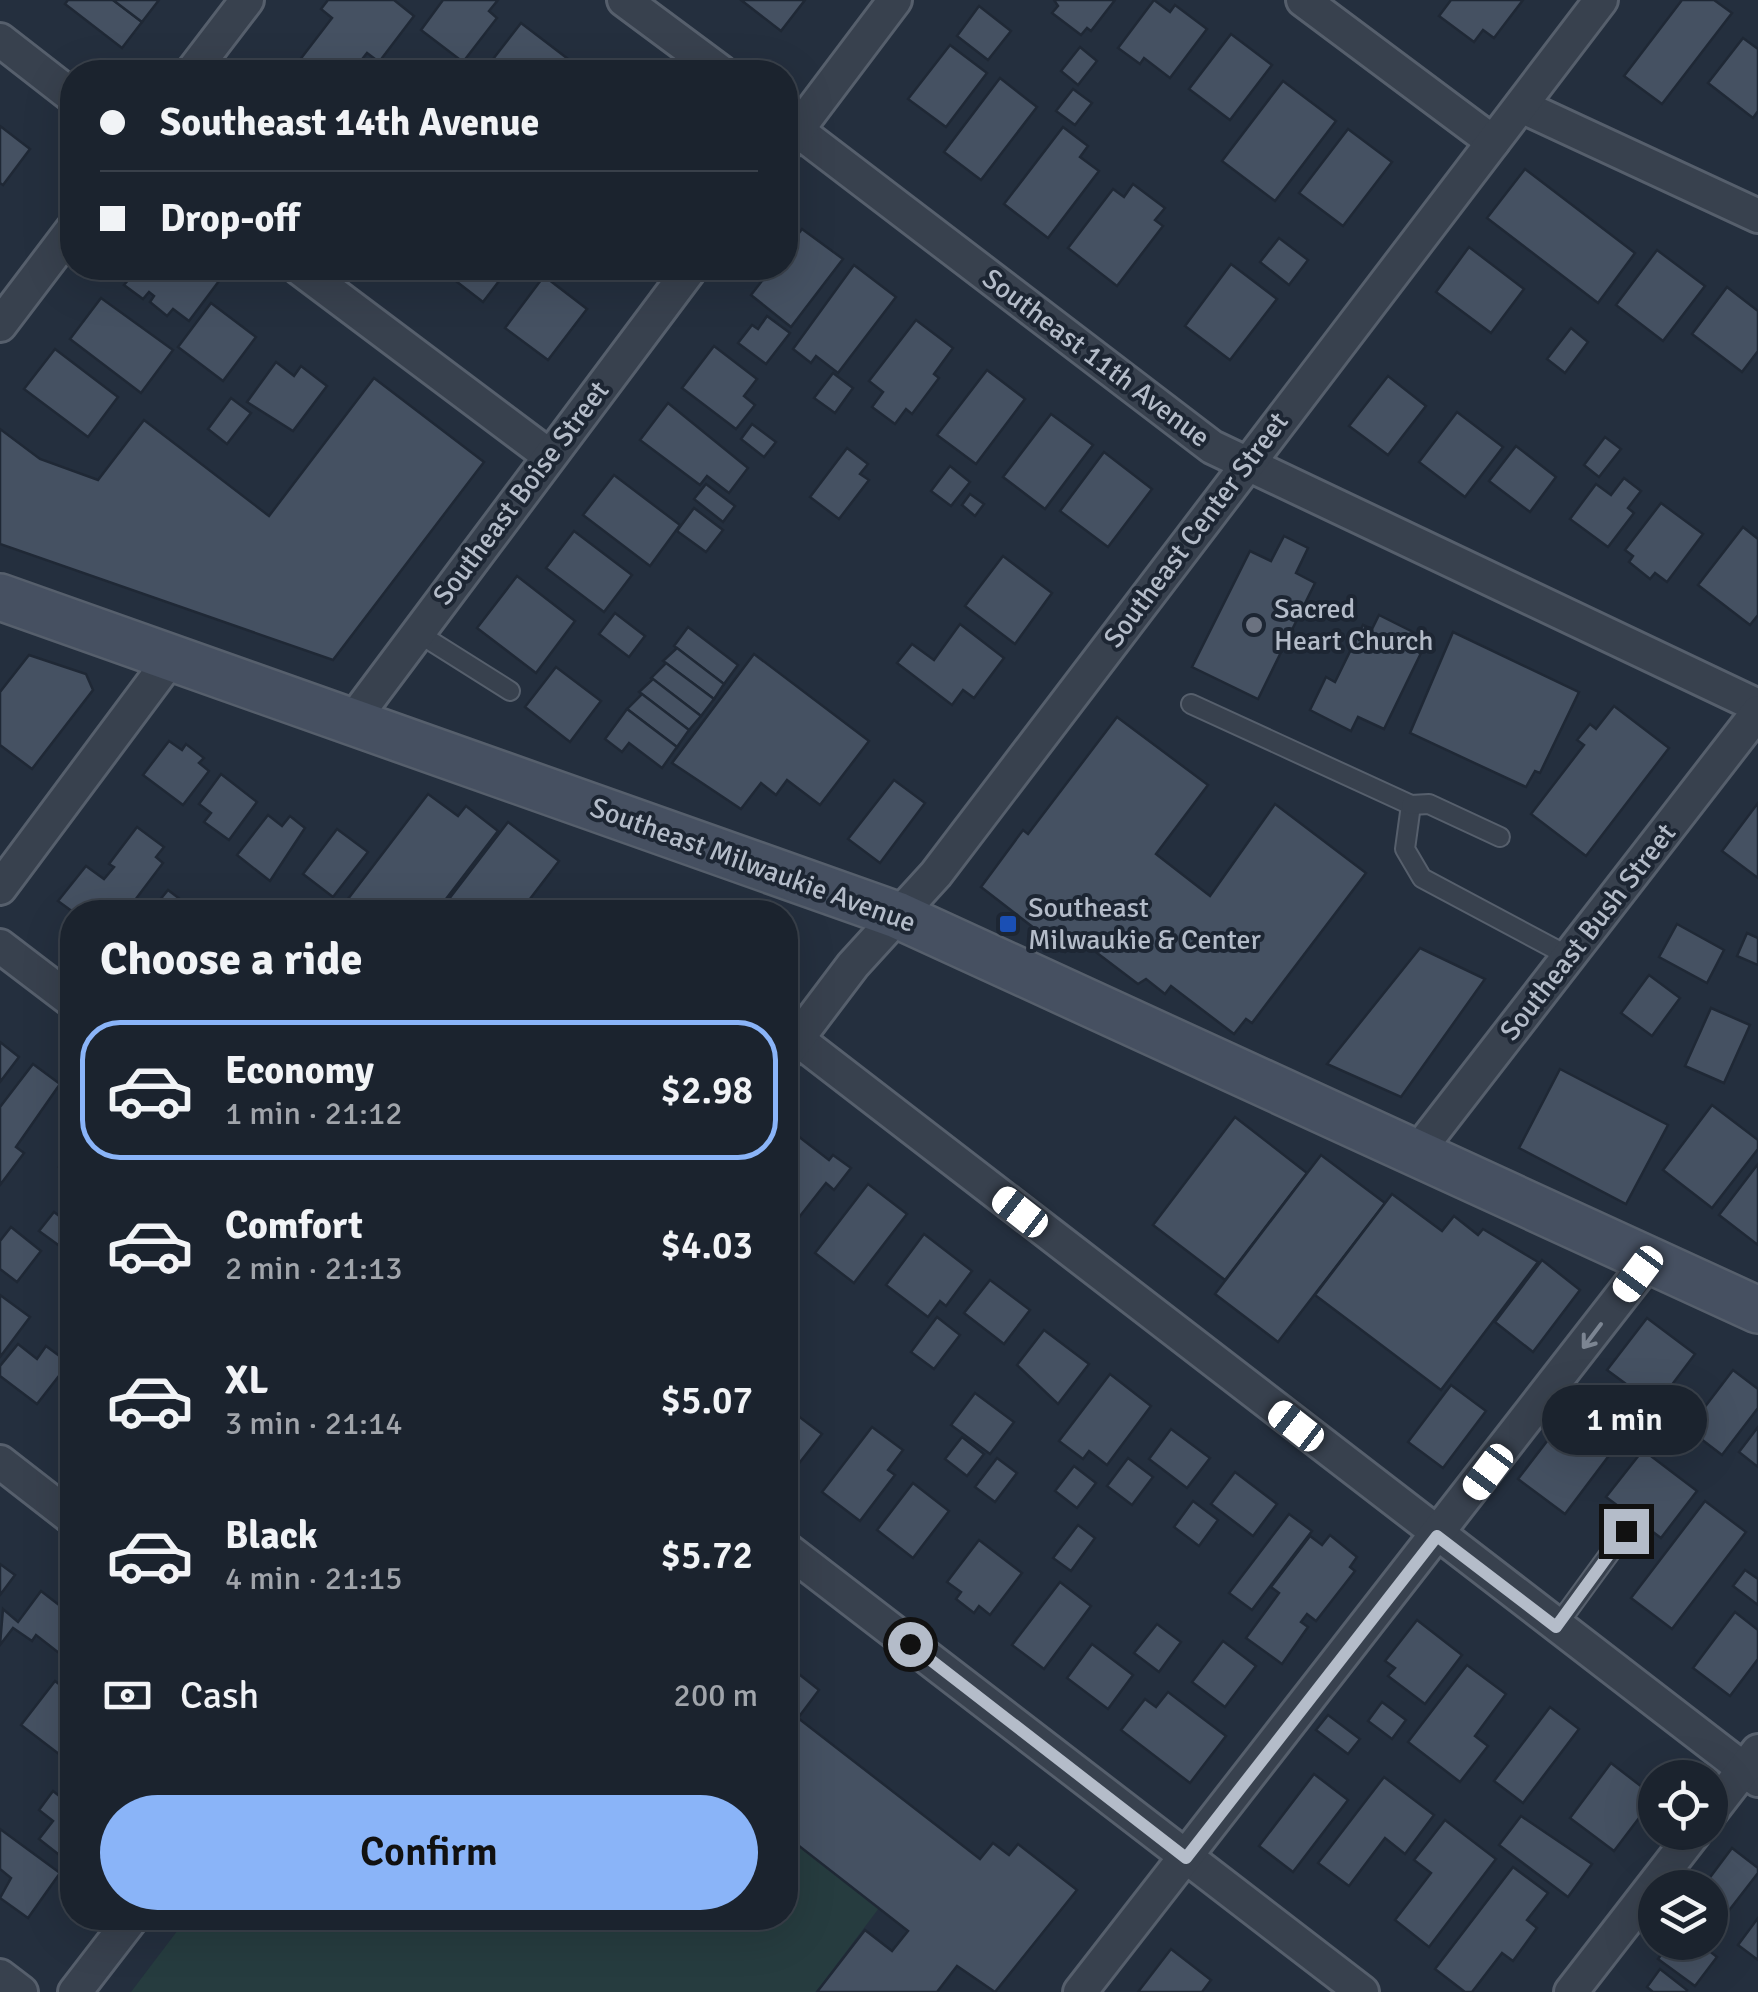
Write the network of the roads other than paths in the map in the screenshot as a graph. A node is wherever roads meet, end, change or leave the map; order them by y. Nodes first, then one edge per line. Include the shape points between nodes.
1 (247, 0) edge
2 (624, 0) edge
3 (895, 0) edge
4 (1303, 0) edge
5 (1601, 0) edge
6 (0, 40) edge
7 (201, 60) edge
8 (705, 60) edge
9 (60, 87) edge
10 (1521, 106) junction
11 (798, 121) edge
12 (798, 139) edge
13 (1493, 142) junction
14 (1758, 216) edge
15 (60, 246) edge
16 (316, 280) edge
17 (683, 280) edge
18 (0, 325) edge
19 (548, 455) junction
20 (1245, 464) junction
21 (0, 597) edge
22 (418, 633) junction
23 (172, 657) junction
24 (510, 691) dead end
25 (1191, 704) dead end
26 (1758, 709) edge
27 (353, 720) junction
28 (1411, 805) junction
29 (1500, 838) dead end
30 (0, 888) edge
31 (897, 915) junction
32 (0, 946) edge
33 (1570, 957) junction
34 (60, 992) edge
35 (798, 1038) edge
36 (798, 1052) edge
37 (1418, 1151) junction
38 (1651, 1258) junction
39 (1758, 1310) edge
40 (0, 1462) edge
41 (60, 1509) edge
42 (1626, 1531) dead end
43 (1437, 1536) junction
44 (798, 1558) edge
45 (1556, 1627) junction
46 (1753, 1767) edge
47 (1728, 1794) edge
48 (1681, 1850) edge
49 (1186, 1858) junction
50 (123, 1930) edge
51 (0, 1976) edge
52 (20, 1992) edge
53 (75, 1992) edge
54 (1080, 1992) edge
55 (1362, 1992) edge
56 (1570, 1992) edge

1 - 7 street
2 - 8 street
3 - 11 street
4 - 13 street
5 - 10 street, Southeast Center Street
6 - 9 street
10 - 13 street, Southeast Center Street
10 - 14 street
12 - 20 street, Southeast 11th Avenue via 1212,447
13 - 20 street, Southeast Center Street
15 - 18 street
16 - 19 street
17 - 19 street, Southeast Boise Street
19 - 22 street, Southeast Boise Street
20 - 26 street, Southeast 11th Avenue
20 - 31 street, Southeast Center Street via 936,874
21 - 23 main road, Southeast Milwaukie Avenue
22 - 24 lane
22 - 27 street, Southeast Boise Street
23 - 27 main road, Southeast Milwaukie Avenue
23 - 30 street
25 - 28 lane
26 - 33 street, Southeast Bush Street
27 - 31 main road, Southeast Milwaukie Avenue
28 - 29 lane via 1430,804
28 - 33 lane via 1405,849 1422,878
31 - 35 street, Southeast Center Street
31 - 37 main road, Southeast Milwaukie Avenue
32 - 34 street
33 - 37 street, Southeast Bush Street
36 - 43 street
37 - 38 main road, Southeast Milwaukie Avenue
38 - 39 main road, Southeast Milwaukie Avenue
38 -> 43 street
40 - 41 street
42 - 45 lane
43 - 45 street
43 - 49 street
44 - 49 street
45 - 46 street
46 - 47 street
48 - 56 street
49 - 54 street
49 - 55 street
50 - 53 street
51 - 52 street

